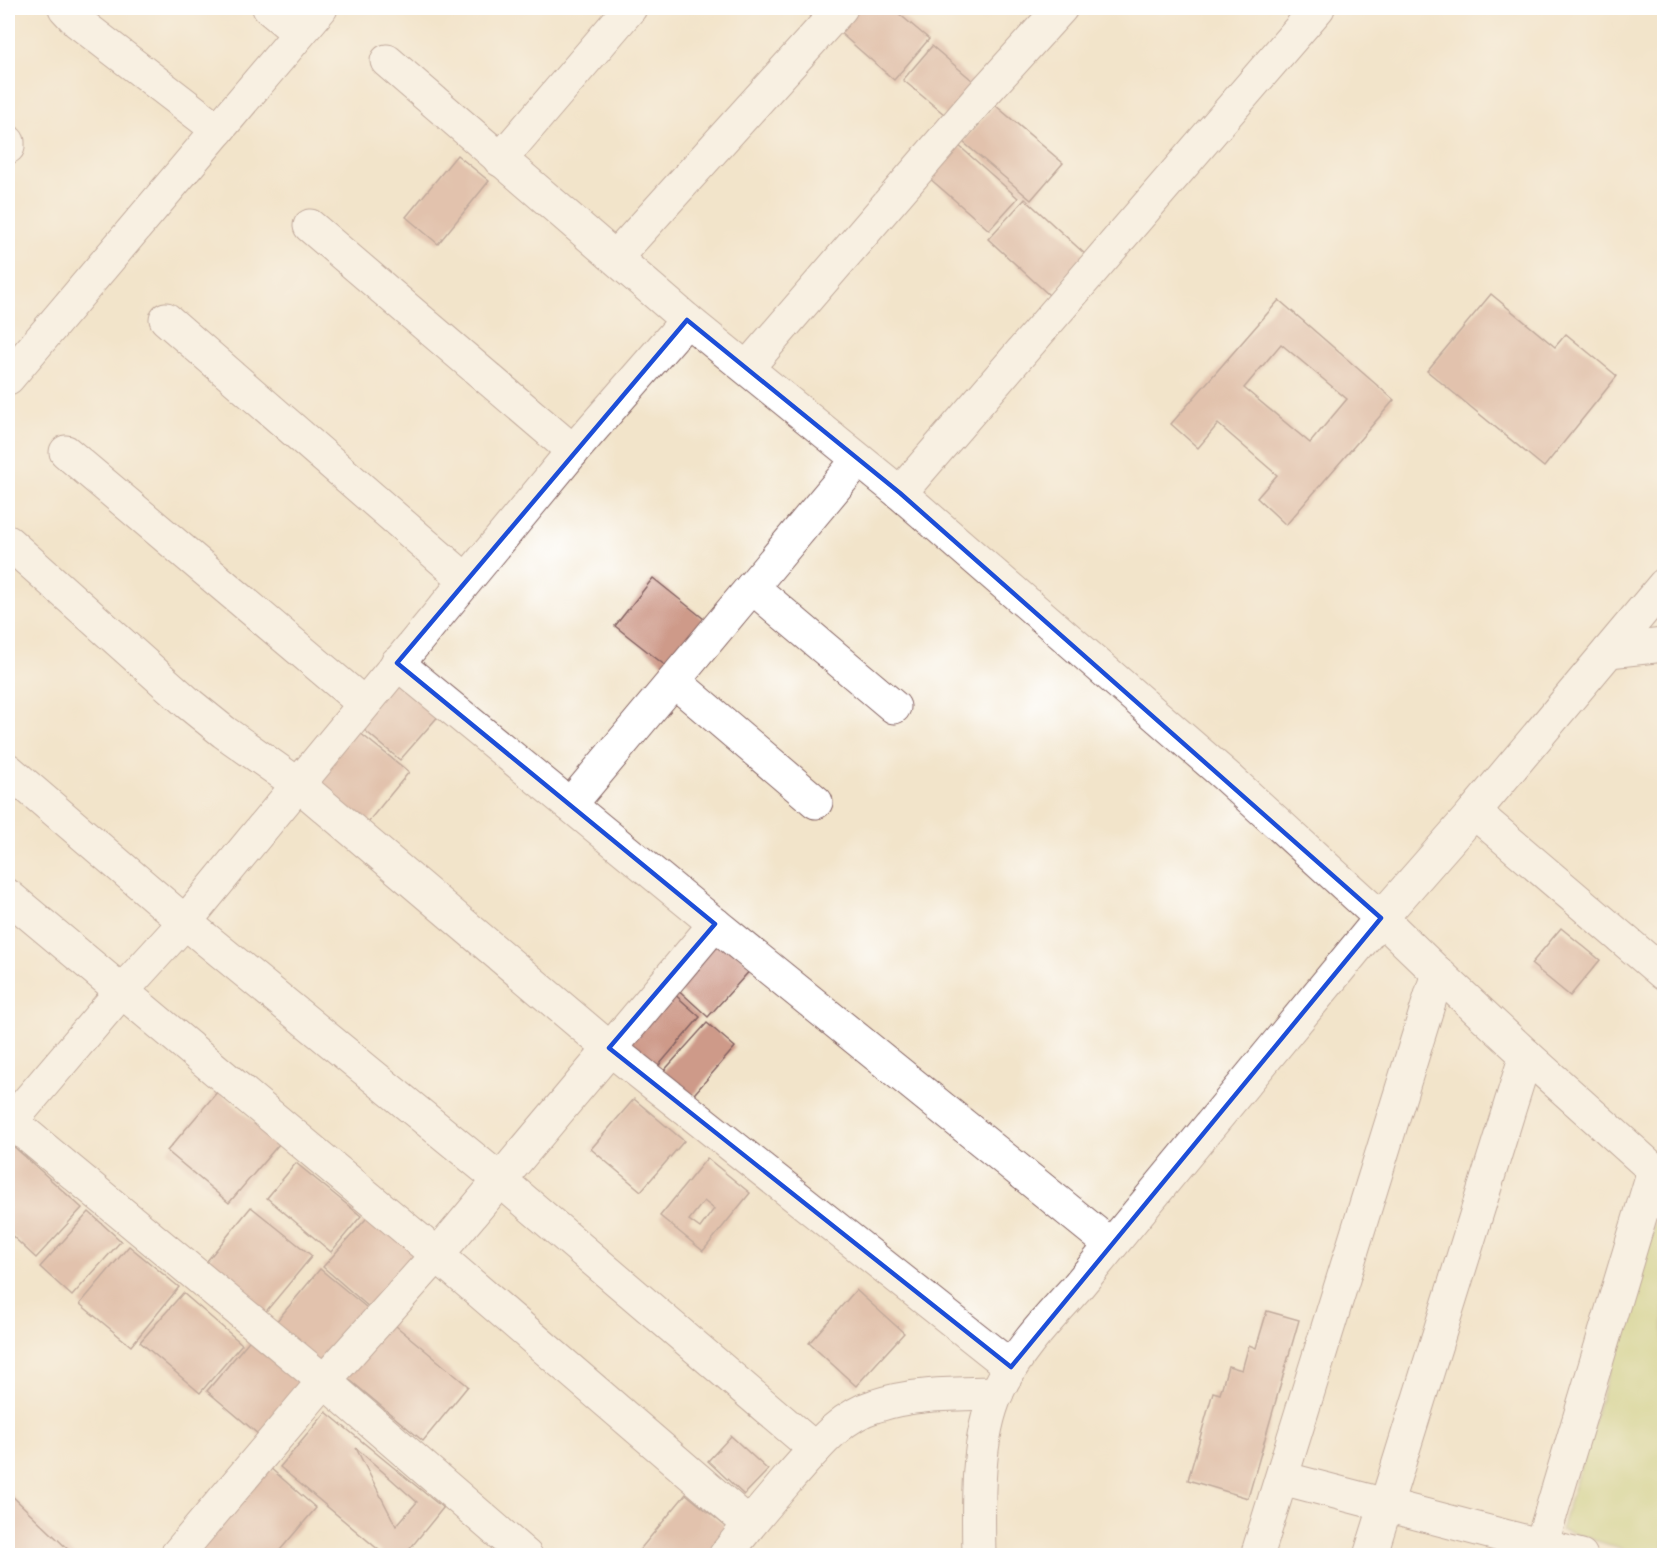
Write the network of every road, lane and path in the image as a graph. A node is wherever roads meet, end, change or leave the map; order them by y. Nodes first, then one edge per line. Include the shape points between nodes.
1 (65, 8) edge
2 (269, 8) edge
3 (321, 8) edge
4 (630, 8) edge
5 (841, 8) edge
6 (1061, 8) edge
7 (1318, 8) edge
8 (299, 33) junction
9 (387, 61) dead end
10 (218, 129) junction
11 (8, 142) edge
12 (8, 147) edge
13 (500, 160) junction
14 (310, 226) dead end
15 (616, 257) junction
16 (166, 319) dead end
17 (687, 320) junction
18 (747, 368) junction
19 (8, 378) edge
20 (573, 451) junction
21 (66, 452) dead end
22 (858, 460) junction
23 (900, 493) junction
24 (8, 542) edge
25 (466, 580) junction
26 (1665, 585) edge
27 (752, 587) junction
28 (1665, 645) edge
29 (1609, 651) junction
30 (397, 663) junction
31 (674, 681) junction
32 (363, 703) junction
33 (894, 707) dead end
34 (8, 770) edge
35 (299, 785) junction
36 (816, 802) dead end
37 (570, 805) junction
38 (1473, 812) junction
39 (8, 896) edge
40 (1381, 918) junction
41 (185, 922) junction
42 (715, 924) junction
43 (1438, 973) junction
44 (1665, 974) edge
45 (121, 992) junction
46 (609, 1047) junction
47 (1526, 1055) junction
48 (8, 1122) edge
49 (1659, 1174) edge
50 (500, 1180) junction
51 (1112, 1245) junction
52 (437, 1255) junction
53 (1004, 1380) junction
54 (324, 1382) junction
55 (815, 1449) junction
56 (1282, 1478) junction
57 (1386, 1505) junction
58 (749, 1524) junction
59 (1539, 1550) edge
60 (176, 1556) edge
61 (526, 1556) edge
62 (725, 1556) edge
63 (979, 1556) edge
64 (1257, 1556) edge
65 (1370, 1556) edge
66 (1581, 1556) edge

1 - 10 street
2 - 8 street
3 - 8 street
4 - 13 street
5 - 15 street
6 - 18 street
7 - 23 street
8 - 10 street
9 - 13 street
10 - 19 street
11 - 12 street
13 - 15 street
14 - 20 street
15 - 17 street
16 - 25 street
17 - 18 street
17 - 20 street
18 - 22 street
20 - 25 street
21 - 32 street
22 - 23 street
22 - 27 street
23 - 40 street via 1227,777
24 - 35 street via 188,703
25 - 30 street
26 - 29 street
27 - 31 street
27 - 33 street
28 - 29 street
29 - 38 street
30 - 32 street
30 - 37 street
31 - 36 street
31 - 37 street
32 - 35 street
34 - 41 street
35 - 41 street
35 - 46 street
37 - 42 street
38 - 40 street
38 - 44 street
39 - 45 street
40 - 43 street
40 - 51 street
41 - 45 street
41 - 50 street
42 - 46 street
42 - 51 street
43 - 47 street
43 - 56 street
45 - 48 street
45 - 52 street
46 - 50 street
46 - 53 street
47 - 49 street
47 - 57 street
48 - 54 street
49 - 59 street
50 - 52 street
50 - 55 street
51 - 53 street via 1035,1334
52 - 54 street
52 - 58 street
53 - 55 street via 872,1406 849,1418
53 - 63 street via 984,1441
54 - 60 street
54 - 61 street
55 - 58 street
56 - 57 street
56 - 64 street
57 - 59 street
57 - 65 street
58 - 62 street
59 - 66 street

